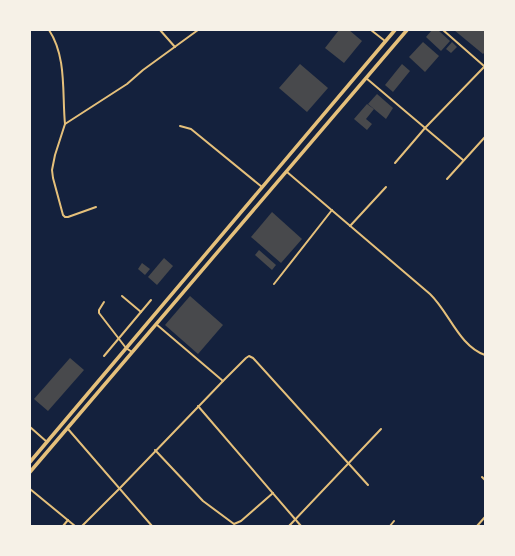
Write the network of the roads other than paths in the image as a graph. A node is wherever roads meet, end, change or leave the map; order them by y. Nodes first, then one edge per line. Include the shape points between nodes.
1 (49, 30) edge
2 (160, 30) edge
3 (198, 30) edge
4 (371, 30) edge
5 (396, 30) edge
6 (407, 30) edge
7 (443, 30) edge
8 (386, 41) junction
9 (175, 47) junction
10 (484, 66) edge
11 (366, 78) junction
12 (332, 105) junction
13 (338, 110) junction
14 (65, 124) junction
15 (180, 126) dead end
16 (425, 128) junction
17 (485, 137) edge
18 (463, 160) junction
19 (395, 163) dead end
20 (287, 172) junction
21 (447, 179) dead end
22 (262, 187) junction
23 (386, 187) dead end
24 (96, 207) dead end
25 (245, 208) junction
26 (332, 210) junction
27 (251, 213) junction
28 (350, 226) junction
29 (274, 284) dead end
30 (122, 296) dead end
31 (151, 300) dead end
32 (104, 302) dead end
33 (141, 312) junction
34 (156, 324) junction
35 (119, 338) junction
36 (126, 348) junction
37 (132, 352) junction
38 (485, 354) edge
39 (104, 356) dead end
40 (222, 381) junction
41 (198, 406) junction
42 (30, 428) edge
43 (67, 429) junction
44 (381, 429) dead end
45 (47, 442) junction
46 (155, 450) junction
47 (30, 462) edge
48 (348, 463) junction
49 (30, 472) edge
50 (482, 477) dead end
51 (485, 480) edge
52 (368, 485) dead end
53 (120, 488) junction
54 (30, 489) edge
55 (272, 493) junction
56 (485, 517) edge
57 (68, 520) junction
58 (295, 520) junction
59 (394, 521) dead end
60 (479, 523) junction
61 (63, 526) edge
62 (75, 526) edge
63 (82, 526) edge
64 (152, 526) edge
65 (289, 526) edge
66 (301, 526) edge
67 (390, 526) edge
68 (477, 526) edge
69 (482, 526) edge

1 - 14 street via 58,47 60,58
2 - 9 street
3 - 9 street
4 - 8 street
5 - 8 main road
6 - 11 main road
7 - 10 street
8 - 12 main road
9 - 14 street via 127,84
10 - 16 street
11 - 13 main road
11 - 16 street
12 - 13 main road
12 - 22 main road
13 - 20 main road
14 - 24 street via 52,174 63,215 68,217
15 - 22 street via 191,129
16 - 18 street
16 - 19 street
17 - 18 street
18 - 21 street
20 - 26 street
20 - 27 main road
22 - 25 main road
23 - 28 street
25 - 27 main road
25 - 36 main road
26 - 28 street
26 - 29 street
27 - 34 main road
28 - 38 street via 430,294 466,342 474,350
30 - 33 street
31 - 33 street
32 - 35 street via 99,313
33 - 35 street
34 - 37 main road
34 - 40 street
35 - 36 street
35 - 39 street
36 - 37 street
36 - 45 main road
37 - 43 main road
40 - 41 street
40 - 48 street via 250,356
41 - 46 street
41 - 55 street
42 - 45 street
43 - 49 main road
43 - 53 street
44 - 48 street
45 - 47 main road
46 - 53 street
46 - 55 street via 203,501 234,524 241,521
48 - 52 street
48 - 58 street
50 - 51 street
53 - 63 street
53 - 64 street
54 - 57 street
55 - 58 street
56 - 60 street
57 - 61 street
57 - 62 street
58 - 65 street
58 - 66 street
59 - 67 street
60 - 68 street
60 - 69 street

